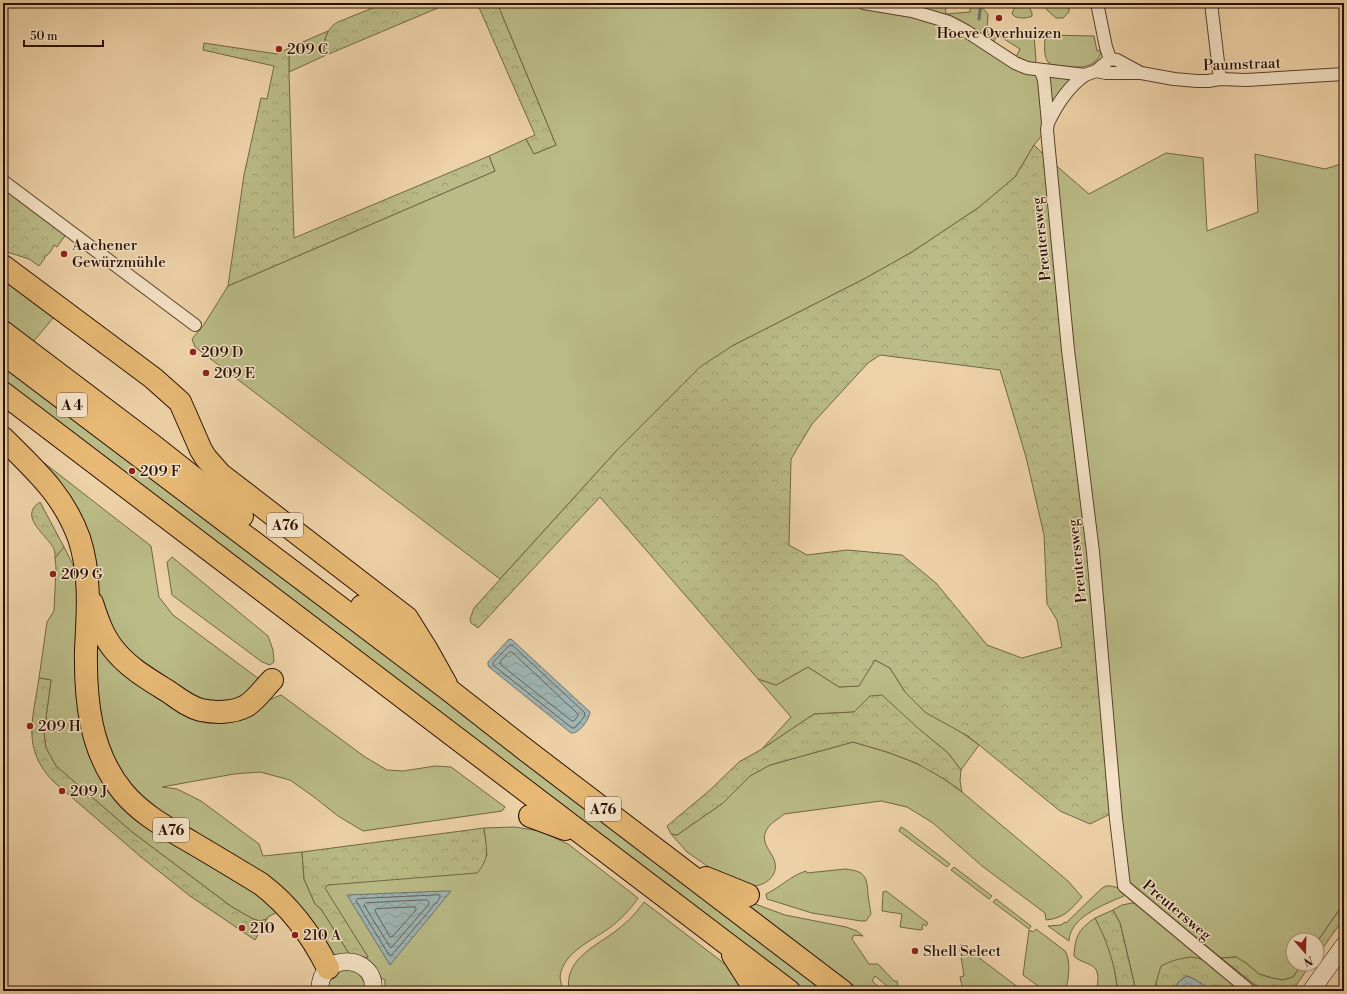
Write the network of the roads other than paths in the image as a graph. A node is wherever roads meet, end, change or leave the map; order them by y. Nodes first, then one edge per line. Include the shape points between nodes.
1 (864, 3) edge
2 (1097, 3) edge
3 (1213, 4) edge
4 (1110, 60) junction
5 (1041, 71) junction
6 (1091, 73) junction
7 (1141, 73) junction
8 (1344, 74) edge
9 (1220, 79) junction
10 (1048, 123) junction
11 (3, 181) edge
12 (3, 266) edge
13 (195, 325) dead end
14 (3, 332) edge
15 (3, 353) edge
16 (3, 393) edge
17 (3, 438) edge
18 (146, 451) junction
19 (121, 483) joint
20 (88, 590) junction
21 (427, 650) junction
22 (272, 680) dead end
23 (450, 690) junction
24 (530, 816) dead end
25 (586, 837) junction
26 (679, 867) junction
27 (748, 895) dead end
28 (723, 941) junction
29 (1344, 945) edge
30 (328, 968) junction
31 (320, 991) edge
32 (373, 991) edge
33 (756, 991) edge
34 (789, 991) edge
35 (842, 991) edge
36 (1250, 991) edge
37 (1311, 991) edge

1 - 5 street, Paumstraat via 944,20 1020,66
2 - 4 street
3 - 9 street
4 - 6 street
4 - 7 street, Paumstraat via 1117,60
5 - 6 street, Paumstraat
5 - 10 street, Preutersweg
6 - 7 street, Paumstraat
6 - 10 street via 1066,92
7 - 9 street, Paumstraat via 1197,82
8 - 9 street, Paumstraat via 1246,80
10 - 36 street, Preutersweg via 1057,241 1072,389 1093,552 1124,886
11 - 13 street
12 - 21 highway, A76 via 153,378 180,402 201,450 220,474 407,618
14 - 18 highway
15 - 18 highway, A 4
16 - 19 highway, A 4
17 - 20 highway, A76 via 34,468 58,496 69,514 84,558
18 - 21 highway, A76 via 248,521 384,622
18 - 23 highway, A76
19 - 25 highway, A76
20 - 22 highway, A76 via 103,633 122,659 136,672 190,706 211,711 237,709 252,701
20 - 30 highway, A76 via 88,707 99,753 110,774 135,805 156,821 275,895 306,932
21 - 23 highway, A76
23 - 26 highway, A76
24 - 25 highway, A76
25 - 28 highway, A76
26 - 27 highway, A76
26 - 35 highway, A76
28 - 33 highway, A76
28 - 34 highway, A76
29 - 37 street
30 - 31 street via 321,980
30 - 32 street via 343,961 360,965 372,979

